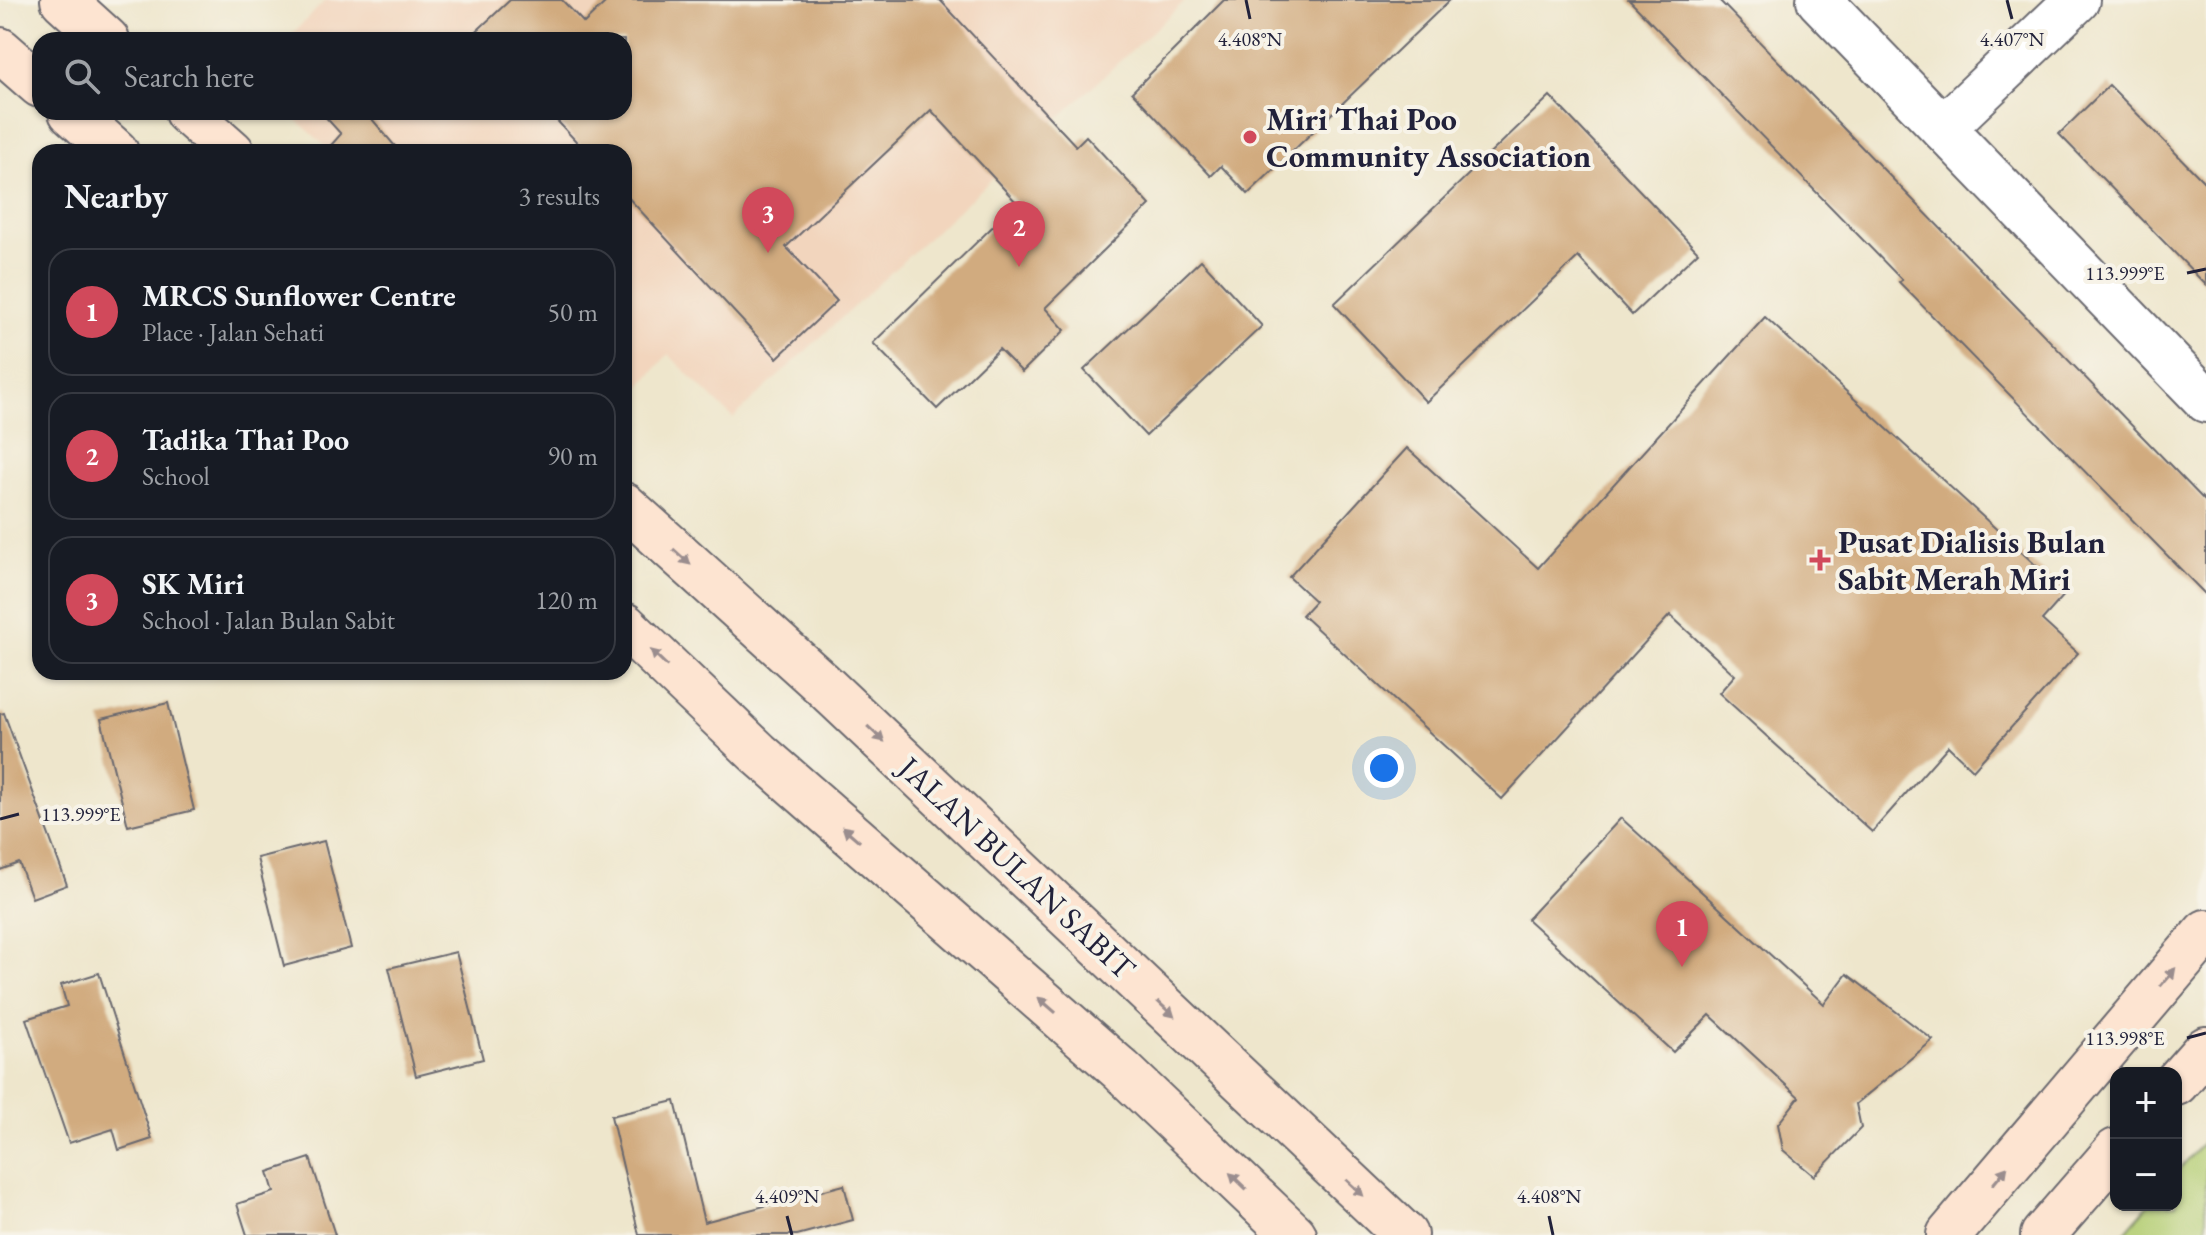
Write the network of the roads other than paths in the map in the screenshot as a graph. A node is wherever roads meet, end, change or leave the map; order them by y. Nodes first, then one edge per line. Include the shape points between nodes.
1 (63, 0) edge
2 (1819, 0) edge
3 (2077, 0) edge
4 (98, 32) edge
5 (0, 50) edge
6 (32, 78) edge
7 (80, 120) edge
8 (196, 120) edge
9 (1943, 128) junction
10 (107, 144) edge
11 (223, 144) edge
12 (2206, 400) edge
13 (632, 512) edge
14 (632, 633) edge
15 (2206, 932) edge
16 (2206, 1049) edge
17 (2182, 1076) edge
18 (2110, 1158) edge
19 (1294, 1235) edge
20 (1405, 1235) edge
21 (1949, 1235) edge
22 (2043, 1235) edge

1 - 4 main road
2 - 9 street
3 - 9 street
5 - 6 main road
7 - 10 main road
8 - 11 main road
9 - 12 street
13 -> 20 main road, JALAN BULAN SABIT via 819,681
19 -> 14 main road via 1121,1070 758,753
21 -> 15 main road
16 - 17 main road
18 - 22 main road

